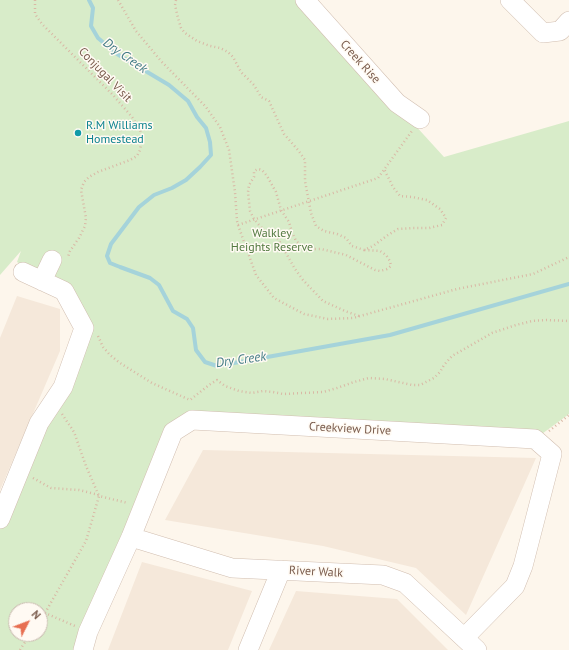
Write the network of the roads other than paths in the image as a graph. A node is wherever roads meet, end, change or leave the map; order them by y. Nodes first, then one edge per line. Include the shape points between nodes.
1 (305, 0) edge
2 (510, 0) edge
3 (569, 22) edge
4 (420, 119) road end
5 (52, 260) dead end
6 (23, 272) dead end
7 (42, 281) junction
8 (0, 520) edge
9 (131, 537) junction
10 (281, 570) junction
11 (471, 644) edge
12 (82, 650) edge
13 (248, 650) edge

1 - 4 street, Creek Rise via 397,103
2 - 3 street via 543,33 560,31
5 - 7 street
6 - 7 street
7 - 8 street via 64,291 84,328 63,387 39,422
9 - 10 street, River Walk via 232,568
9 - 11 street, Creekview Drive via 172,432 192,420 535,439 552,454 523,566 515,586
9 - 12 street, Creekview Drive
10 - 11 street, River Walk via 383,575 406,583
10 - 13 street

